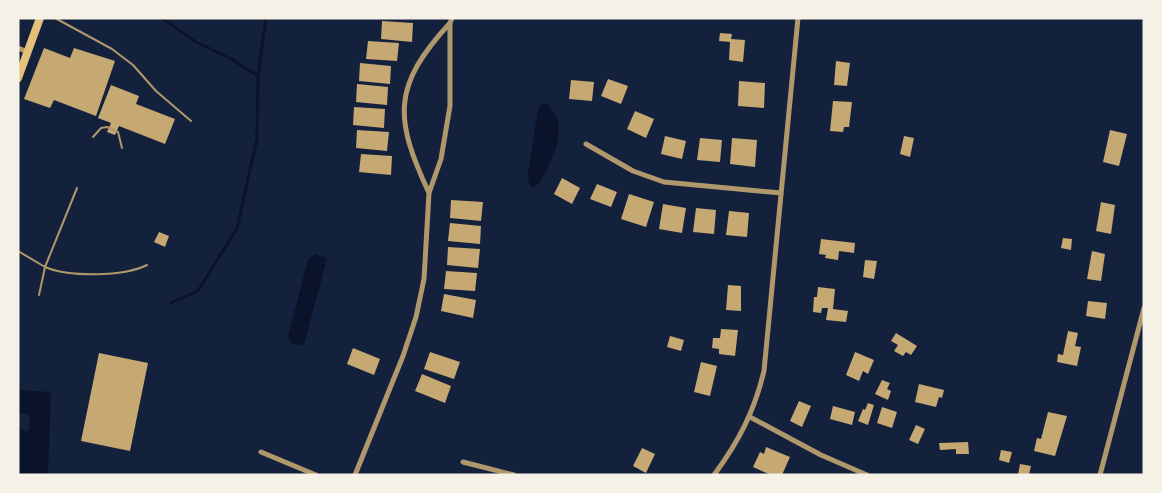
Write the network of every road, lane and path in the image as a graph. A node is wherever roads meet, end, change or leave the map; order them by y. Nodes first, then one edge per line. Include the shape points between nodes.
1 (40, 18) edge
2 (55, 18) edge
3 (798, 18) edge
4 (451, 20) edge
5 (18, 48) edge
6 (28, 52) junction
7 (18, 78) edge
8 (191, 121) dead end
9 (93, 136) dead end
10 (586, 144) dead end
11 (122, 148) dead end
12 (77, 188) dead end
13 (429, 193) junction
14 (781, 193) junction
15 (18, 251) edge
16 (147, 265) dead end
17 (45, 267) junction
18 (39, 295) dead end
19 (1144, 308) edge
20 (750, 417) junction
21 (261, 452) dead end
22 (463, 462) dead end
23 (316, 475) edge
24 (355, 475) edge
25 (514, 475) edge
26 (714, 475) edge
27 (867, 475) edge
28 (1100, 475) edge

1 - 6 main road
2 - 8 lane via 112,49
3 - 14 street
4 - 13 street via 450,106 441,159
4 - 13 street via 416,65 404,104 407,139
5 - 6 street
6 - 7 main road
9 - 11 lane via 101,128 112,129 118,132
10 - 14 street via 633,171 664,182
12 - 17 lane
13 - 24 street via 425,269 416,316
14 - 20 street via 765,365
15 - 17 lane
16 - 17 lane via 115,273 73,274
17 - 18 lane
19 - 28 street
20 - 26 street
20 - 27 street
21 - 23 street
22 - 25 street

